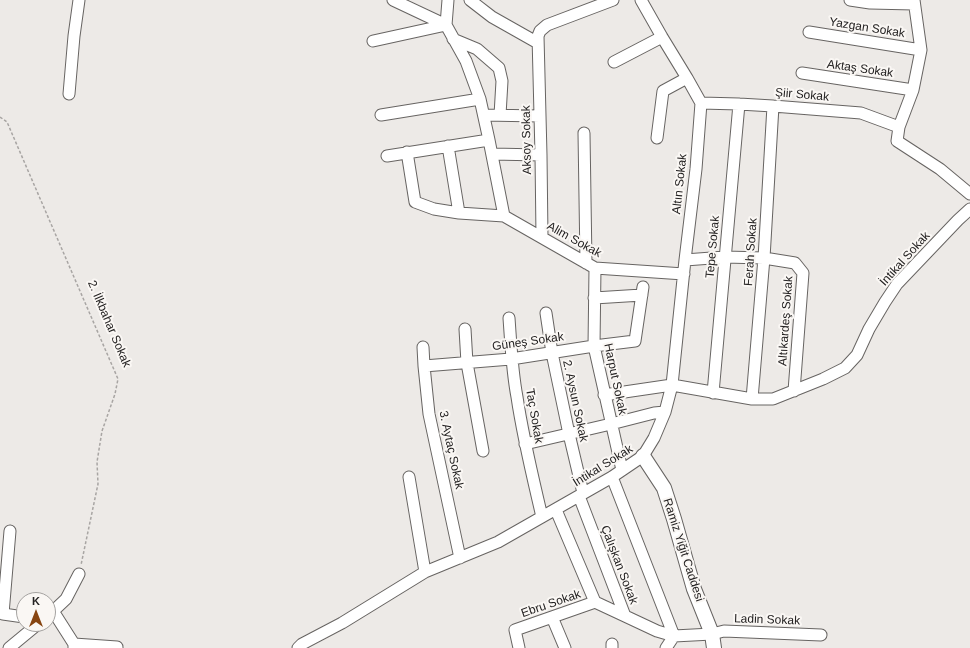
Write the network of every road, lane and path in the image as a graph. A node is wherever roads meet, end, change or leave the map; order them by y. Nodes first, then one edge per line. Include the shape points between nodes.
1 (79, 0) edge
2 (393, 0) edge
3 (448, 0) edge
4 (470, 0) edge
5 (613, 0) edge
6 (641, 0) edge
7 (850, 0) edge
8 (870, 1) edge
9 (914, 2) edge
10 (411, 4) edge
11 (446, 25) junction
12 (809, 32) dead end
13 (662, 37) junction
14 (453, 39) junction
15 (373, 40) dead end
16 (538, 43) junction
17 (921, 50) junction
18 (614, 62) dead end
19 (802, 73) dead end
20 (687, 78) junction
21 (913, 90) junction
22 (69, 94) dead end
23 (480, 99) junction
24 (701, 103) junction
25 (739, 104) junction
26 (773, 106) junction
27 (381, 115) dead end
28 (484, 115) junction
29 (500, 115) junction
30 (540, 116) junction
31 (0, 117) edge
32 (899, 127) junction
33 (584, 133) dead end
34 (657, 138) dead end
35 (489, 140) junction
36 (448, 146) junction
37 (407, 152) junction
38 (492, 154) junction
39 (541, 155) junction
40 (388, 156) dead end
41 (970, 194) edge
42 (970, 209) edge
43 (459, 213) junction
44 (504, 216) junction
45 (542, 237) junction
46 (725, 257) junction
47 (764, 258) junction
48 (685, 260) junction
49 (590, 266) junction
50 (684, 274) junction
51 (594, 298) junction
52 (546, 313) dead end
53 (509, 318) dead end
54 (465, 329) dead end
55 (594, 346) junction
56 (422, 347) dead end
57 (552, 353) junction
58 (512, 359) junction
59 (467, 363) junction
60 (424, 366) junction
61 (672, 385) junction
62 (794, 391) junction
63 (713, 393) junction
64 (604, 395) junction
65 (752, 400) junction
66 (665, 412) junction
67 (611, 424) junction
68 (569, 434) junction
69 (525, 444) junction
70 (483, 451) dead end
71 (643, 456) junction
72 (622, 470) junction
73 (409, 477) dead end
74 (612, 477) junction
75 (581, 495) junction
76 (556, 510) junction
77 (542, 518) junction
78 (10, 531) dead end
79 (460, 558) junction
80 (425, 572) junction
81 (79, 574) joint
82 (595, 602) junction
83 (56, 609) edge
84 (16, 616) edge
85 (625, 616) junction
86 (552, 617) junction
87 (56, 622) edge
88 (28, 632) edge
89 (712, 634) junction
90 (821, 635) dead end
91 (674, 636) junction
92 (74, 646) edge
93 (9, 648) edge
94 (117, 648) edge
95 (298, 648) edge
96 (519, 648) edge
97 (565, 648) edge
98 (666, 648) edge
99 (714, 648) edge

1 - 22 street
2 - 10 street
3 - 11 street
4 - 16 street via 492,17
5 - 16 street via 547,25 540,31
6 - 13 street
7 - 8 street
8 - 9 street
9 - 17 street
10 - 11 street
11 - 14 street
11 - 15 street
12 - 17 street, Yazgan Sokak
13 - 18 street
13 - 20 street
14 - 23 street via 466,61
14 - 29 street via 477,49 499,68 502,81
16 - 30 street, Aksoy Sokak
17 - 21 street
19 - 21 street, Aktaş Sokak
20 - 24 street
20 - 34 street via 663,92
21 - 32 street
23 - 27 street
23 - 28 street
24 - 25 street, Şiir Sokak
24 - 48 street, Altın Sokak
25 - 26 street, Şiir Sokak
25 - 46 street, Tepe Sokak
26 - 32 street, Şiir Sokak via 861,113
26 - 47 street, Ferah Sokak
28 - 29 street
28 - 35 street
29 - 30 street
30 - 39 street, Aksoy Sokak
31 - 81 path, 2. İlkbahar Sokak via 7,122 15,138 118,379 102,431 97,462 98,484
32 - 41 street via 897,142 940,169
33 - 49 street, Harput Sokak
35 - 36 street
35 - 38 street
36 - 37 street
36 - 43 street
37 - 40 street
37 - 43 street, Alim Sokak via 415,202 434,209
38 - 39 street
38 - 44 street
39 - 45 street, Aksoy Sokak
42 - 62 street, İntikal Sokak via 897,284 857,355 845,368
43 - 44 street, Alim Sokak
44 - 45 street, Alim Sokak
45 - 49 street, Alim Sokak
46 - 47 street, Altıkardeş Sokak
46 - 48 street, Altıkardeş Sokak
46 - 63 street, Tepe Sokak
47 - 62 street, Altıkardeş Sokak via 795,263 803,273
47 - 65 street, Ferah Sokak
48 - 50 street, Altın Sokak
49 - 50 street, Alim Sokak
49 - 51 street, Harput Sokak
50 - 61 street, Altın Sokak
51 - 55 street, Harput Sokak
51 - 55 street, Güneş Sokak via 643,291 635,342
52 - 57 street, 2. Aysun Sokak
53 - 58 street, Taç Sokak
54 - 59 street
55 - 57 street, Güneş Sokak
55 - 64 street, Harput Sokak
56 - 60 street, 3. Aytaç Sokak
57 - 58 street, Güneş Sokak
57 - 68 street, 2. Aysun Sokak
58 - 59 street, Güneş Sokak
58 - 69 street, Taç Sokak
59 - 60 street, Güneş Sokak
59 - 70 street
60 - 79 street, 3. Aytaç Sokak via 429,414
61 - 63 street, İntikal Sokak
61 - 64 street
61 - 66 street, İntikal Sokak
62 - 65 street, İntikal Sokak via 773,399
63 - 65 street, İntikal Sokak
64 - 67 street, Harput Sokak
66 - 67 street
66 - 71 street, İntikal Sokak
67 - 68 street
67 - 72 street, Harput Sokak
68 - 69 street
68 - 75 street, 2. Aysun Sokak
69 - 77 street, Taç Sokak
71 - 72 street, İntikal Sokak
71 - 89 main road, Ramiz Yiğit Caddesi via 664,488 694,589
72 - 74 street, İntikal Sokak
73 - 80 street
74 - 75 street, İntikal Sokak
74 - 91 street
75 - 76 street, İntikal Sokak
75 - 85 street, Çalışkan Sokak
76 - 77 street, İntikal Sokak
76 - 82 street
77 - 79 street, İntikal Sokak via 498,542
78 - 84 street via 3,614
79 - 80 street, İntikal Sokak
80 - 95 street, İntikal Sokak
81 - 83 street via 66,600
82 - 85 street
82 - 86 street, Ebru Sokak
85 - 91 street, Çalışkan Sokak
86 - 96 street, Ebru Sokak via 515,630
86 - 97 street
87 - 92 street
88 - 93 street
89 - 90 street, Ladin Sokak via 724,632
89 - 91 street, Çalışkan Sokak
89 - 99 main road, Ramiz Yiğit Caddesi
91 - 98 street
92 - 94 street

